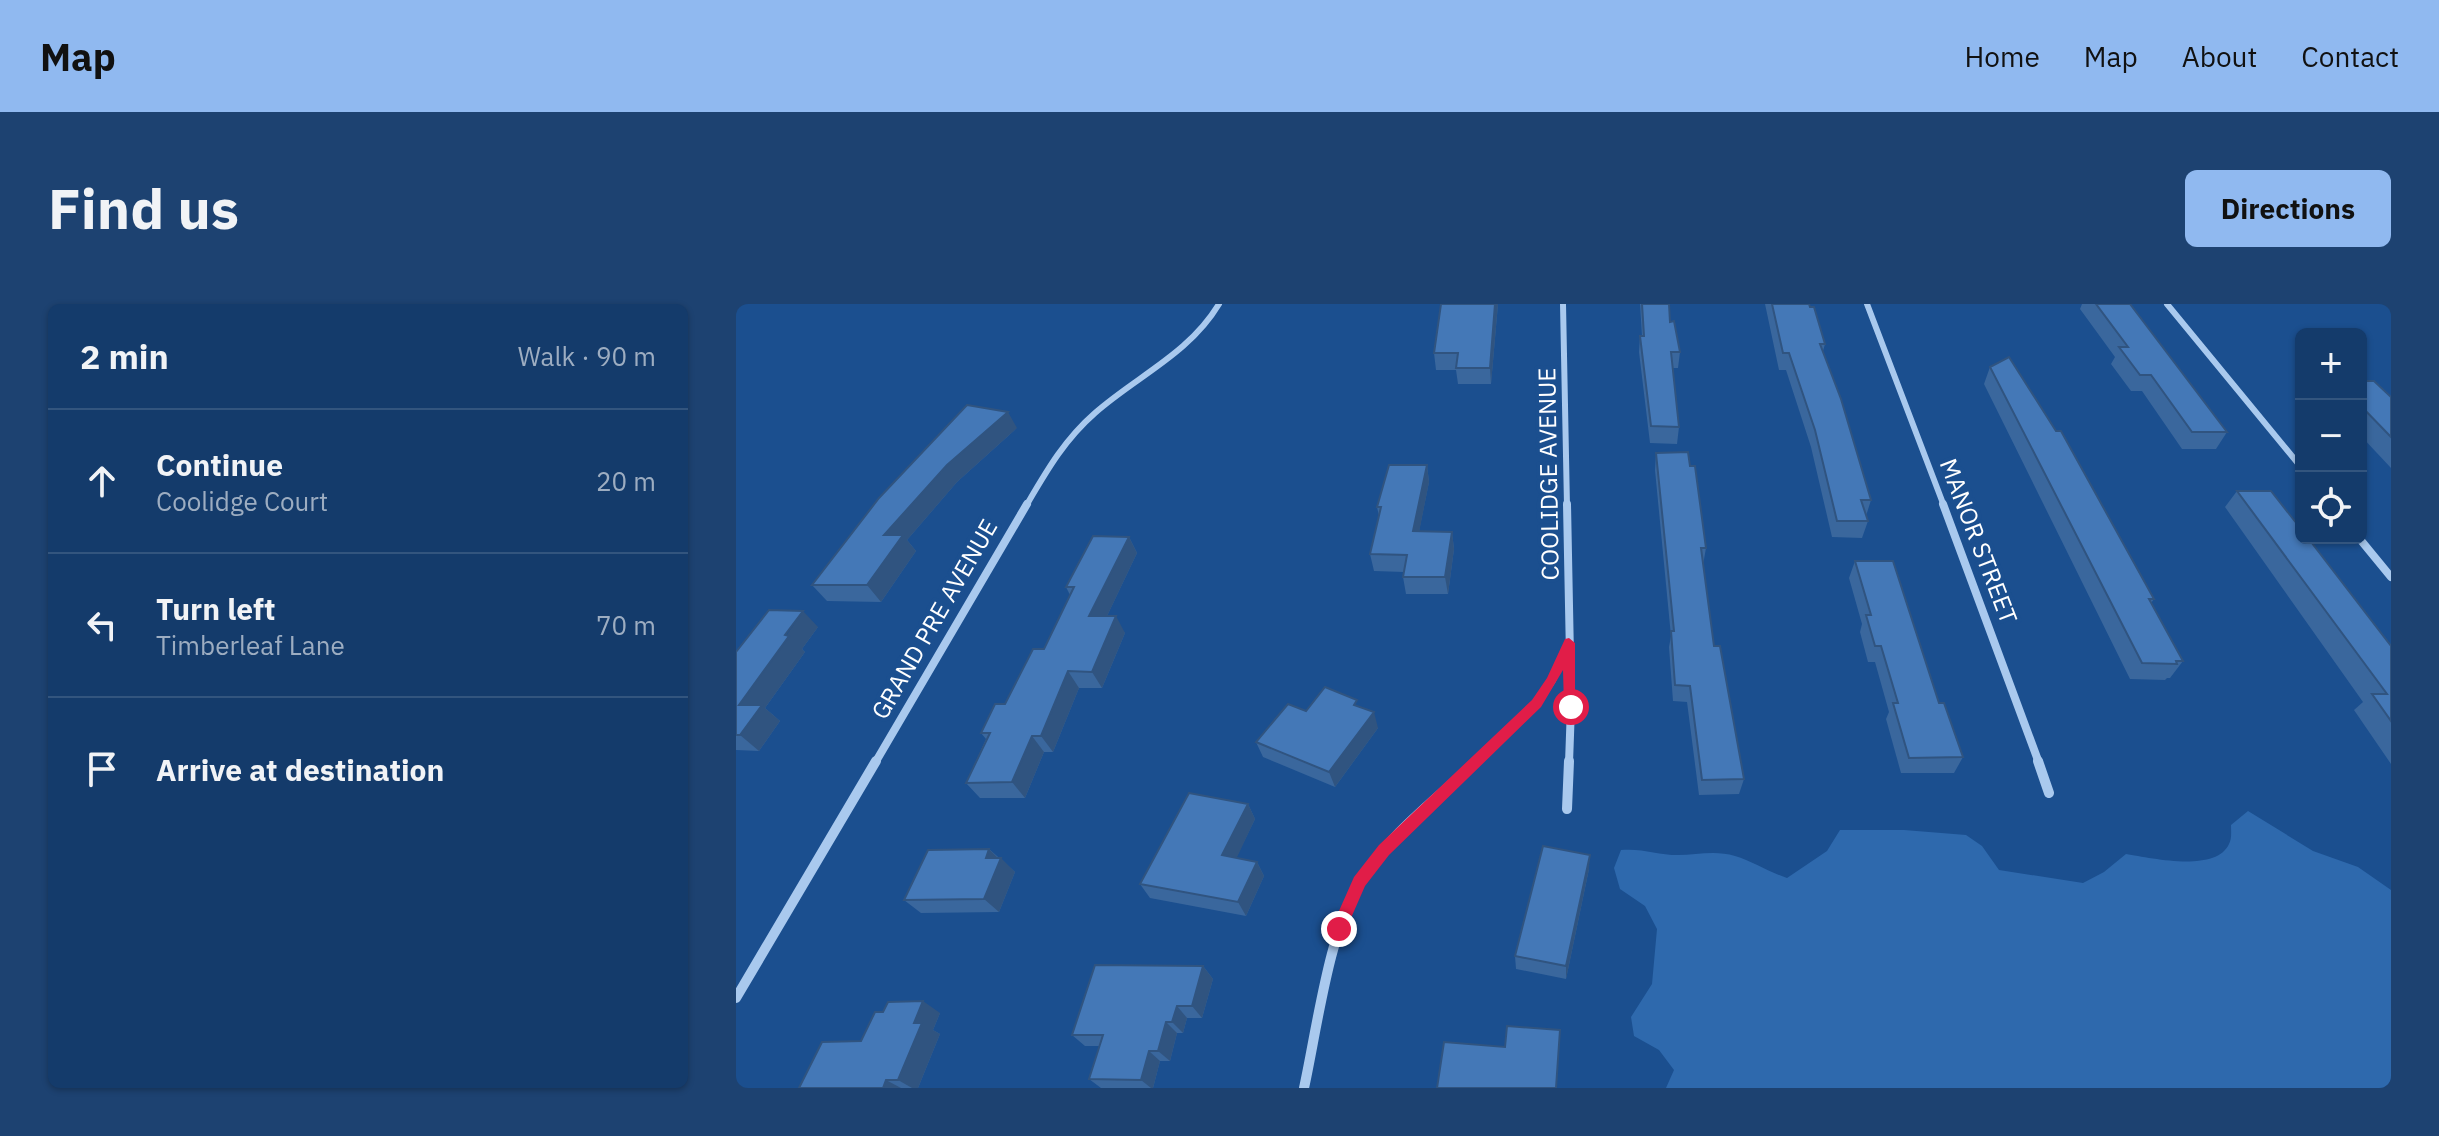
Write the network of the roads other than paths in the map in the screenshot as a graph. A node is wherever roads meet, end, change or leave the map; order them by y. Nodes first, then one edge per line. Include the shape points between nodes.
1 (1219, 304) edge
2 (1563, 304) edge
3 (1867, 304) edge
4 (2167, 304) edge
5 (2295, 460) edge
6 (2364, 544) edge
7 (2391, 577) edge
8 (1569, 643) junction
9 (2049, 793) dead end
10 (1567, 809) dead end
11 (736, 998) edge
12 (1304, 1088) edge

1 - 11 street, GRAND PRE AVENUE via 1189,344 1083,422 1062,445
2 - 8 street, COOLIDGE AVENUE
3 - 9 street, MANOR STREET
4 - 5 street
6 - 7 street
8 - 10 street, COOLIDGE AVENUE
8 - 12 street via 1537,703 1384,850 1360,881 1339,929

